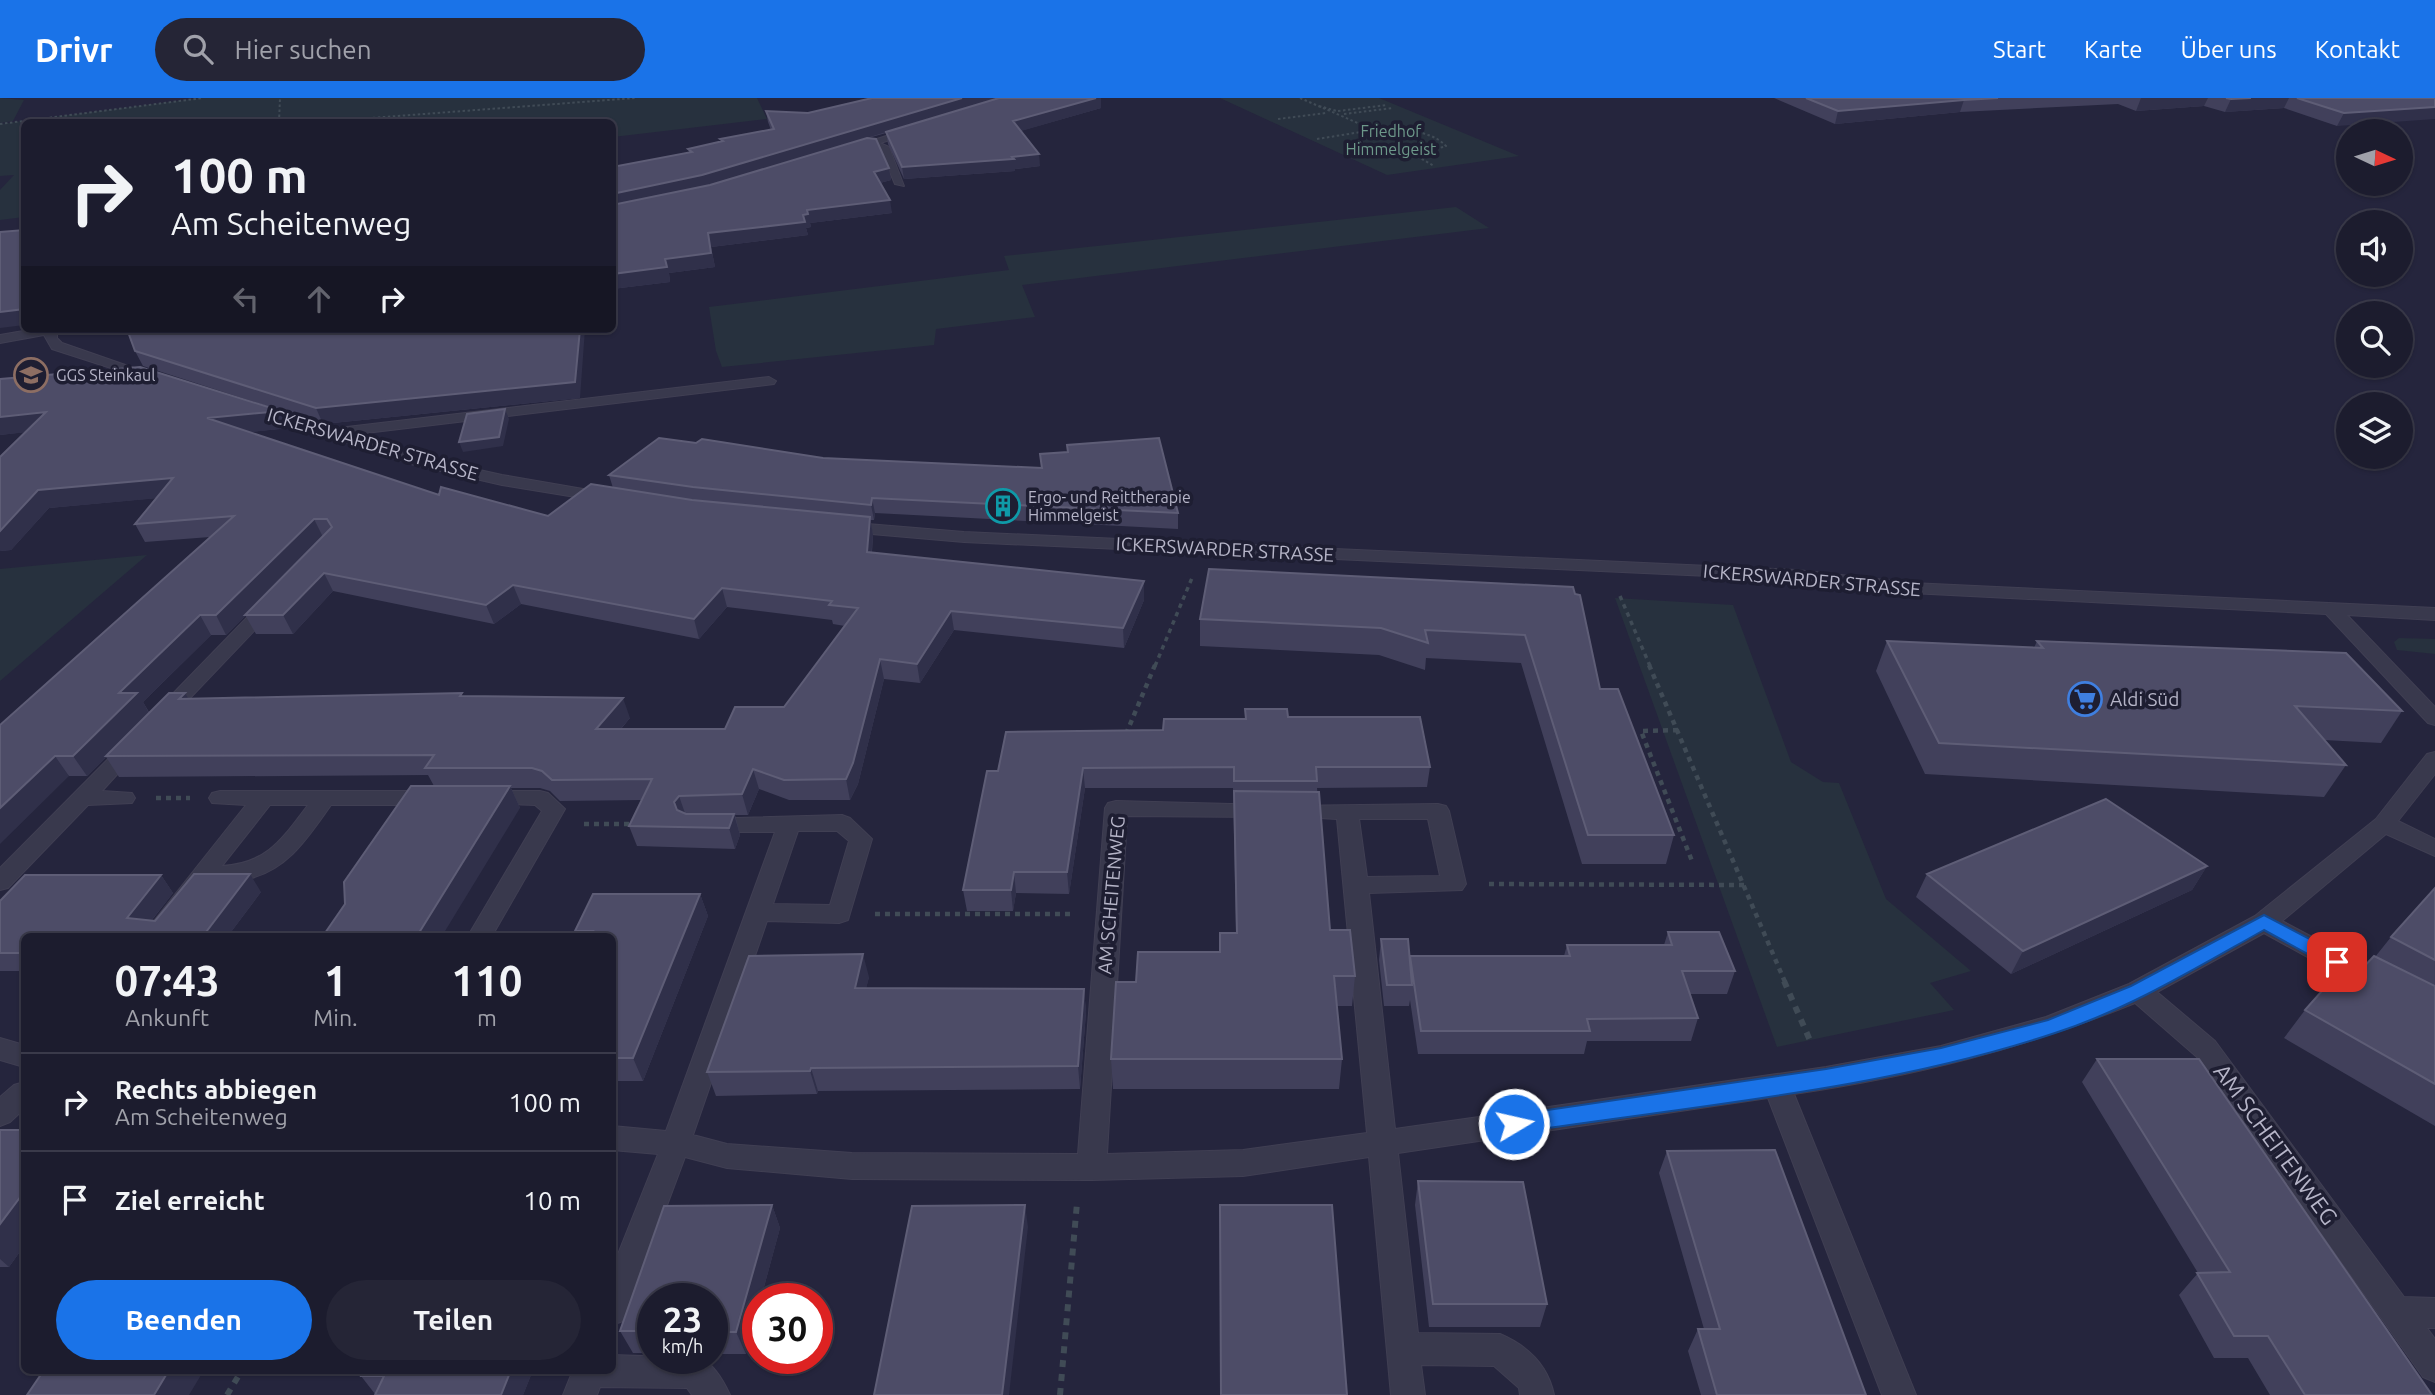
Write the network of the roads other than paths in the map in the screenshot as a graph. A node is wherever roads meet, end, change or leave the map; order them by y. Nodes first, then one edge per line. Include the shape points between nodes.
1 (923, 128) edge
2 (870, 144) junction
3 (834, 155) edge
4 (900, 184) edge
5 (34, 333) edge
6 (53, 333) edge
7 (2, 338) edge
8 (167, 381) edge
9 (769, 381) dead end
10 (246, 407) edge
11 (326, 433) junction
12 (620, 499) edge
13 (823, 525) edge
14 (282, 593) edge
15 (2331, 609) junction
16 (2435, 614) edge
17 (2435, 719) edge
18 (2435, 758) edge
19 (82, 798) junction
20 (124, 798) road end
21 (220, 798) road end
22 (264, 798) junction
23 (325, 798) junction
24 (446, 798) edge
25 (473, 798) edge
26 (1347, 812) junction
27 (694, 824) edge
28 (789, 824) junction
29 (2384, 824) junction
30 (2435, 848) edge
31 (204, 874) junction
32 (0, 882) edge
33 (1356, 884) junction
34 (760, 912) junction
35 (2264, 922) junction
36 (156, 933) edge
37 (482, 933) edge
38 (2386, 989) edge
39 (2138, 991) junction
40 (0, 1049) edge
41 (21, 1055) edge
42 (1776, 1083) junction
43 (21, 1096) edge
44 (0, 1114) edge
45 (616, 1138) edge
46 (676, 1144) junction
47 (1383, 1144) junction
48 (1086, 1167) junction
49 (616, 1300) edge
50 (2398, 1312) junction
51 (2435, 1313) edge
52 (1404, 1349) junction
53 (2435, 1366) edge
54 (586, 1379) edge
55 (713, 1395) edge
56 (1408, 1395) edge
57 (1536, 1395) edge
58 (1899, 1395) edge

1 - 2 street
2 - 3 street
2 - 4 street via 884,147
5 - 7 street
6 - 8 street via 50,339 57,346
9 - 11 street
10 - 11 street, ICKERSWARDER STRASSE
11 - 12 street, ICKERSWARDER STRASSE via 494,479
13 - 15 street, ICKERSWARDER STRASSE via 964,537 1797,575 1911,588
14 - 19 street
15 - 16 street, ICKERSWARDER STRASSE
15 - 17 street
18 - 29 street
19 - 20 street
19 - 32 street
21 - 22 street
22 - 23 street
22 - 31 street
23 - 24 street
23 - 31 street via 275,862 243,875
25 - 37 street via 540,798 554,809
26 - 33 street
26 - 33 street, AM SCHEITENWEG via 1438,811 1454,884
26 - 48 street, AM SCHEITENWEG via 1116,808
27 - 28 street
28 - 34 street
28 - 34 street via 842,824 861,839 839,914
29 - 30 street
29 - 35 street
31 - 36 street
33 - 47 street
34 - 46 street
35 - 38 street
35 - 39 street
39 - 42 street via 2052,1026 1941,1057
39 - 50 street, AM SCHEITENWEG via 2206,1049
40 - 41 street
42 - 47 street
42 - 58 street
43 - 44 street
45 - 46 street
46 - 48 street via 727,1156 852,1167
46 - 49 street
47 - 48 street via 1243,1163
47 - 52 street
50 - 51 street
50 - 53 street, AM SCHEITENWEG
52 - 56 street
52 - 57 street via 1500,1350 1534,1380
54 - 55 street via 695,1372

